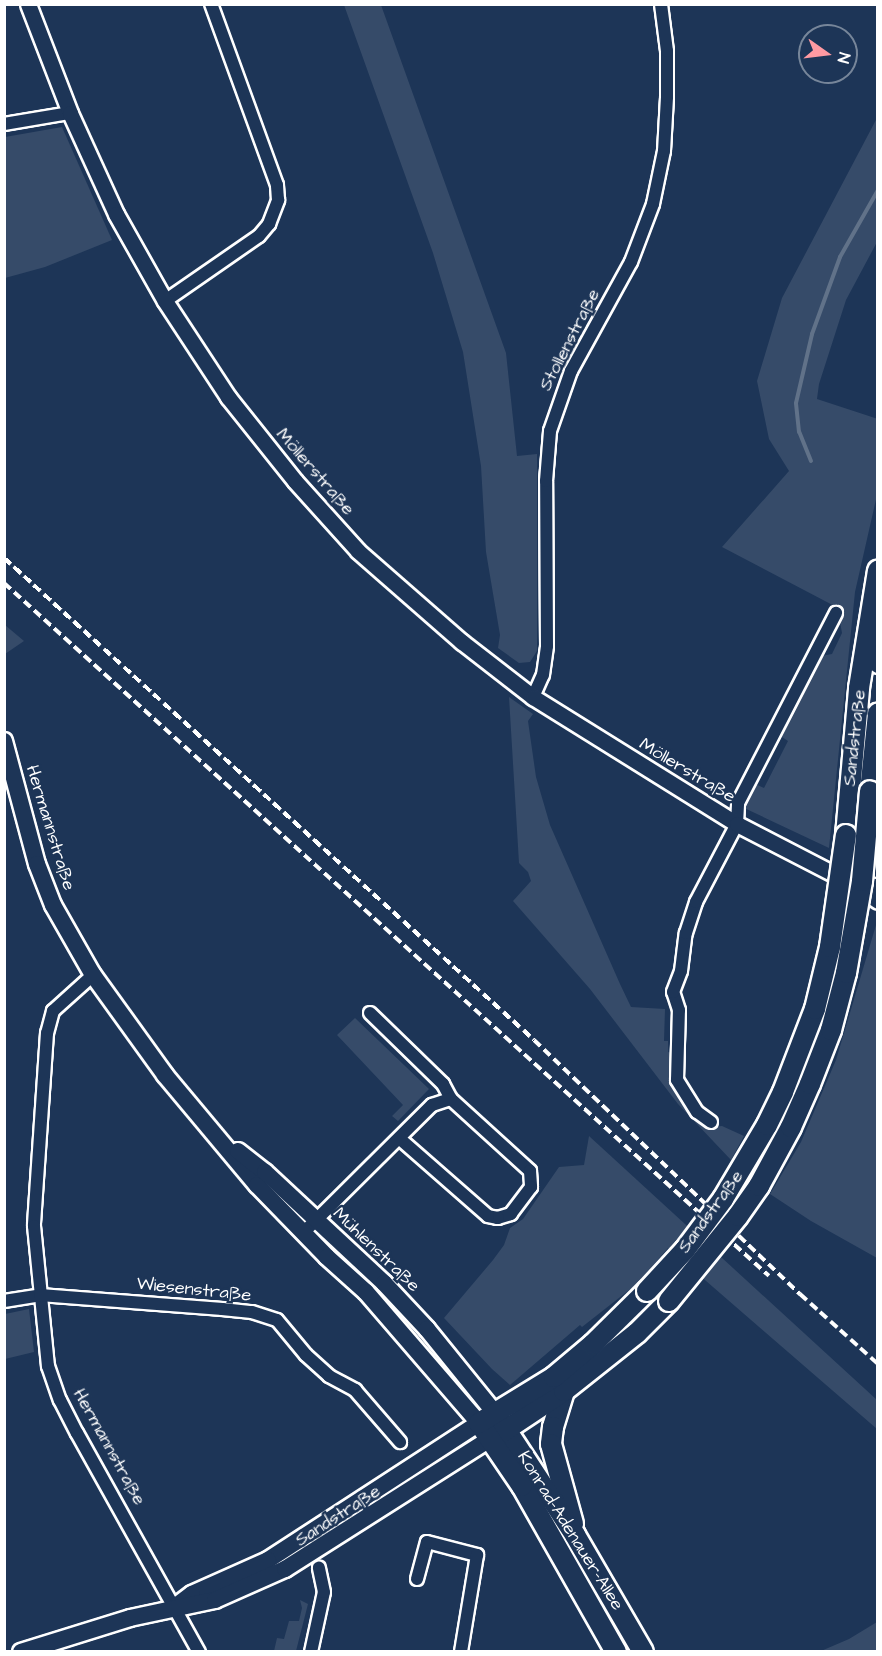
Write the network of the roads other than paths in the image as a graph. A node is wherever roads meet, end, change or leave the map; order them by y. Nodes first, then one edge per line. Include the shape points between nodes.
1 (28, 4) edge
2 (211, 4) edge
3 (661, 4) edge
4 (70, 112) junction
5 (4, 124) edge
6 (165, 301) junction
7 (878, 571) edge
8 (836, 613) dead end
9 (873, 656) edge
10 (533, 697) junction
11 (878, 713) edge
12 (4, 741) edge
13 (737, 824) junction
14 (853, 884) junction
15 (878, 886) edge
16 (878, 901) edge
17 (93, 975) junction
18 (370, 1013) dead end
19 (451, 1099) junction
20 (711, 1122) dead end
21 (214, 1132) junction
22 (399, 1138) junction
23 (316, 1219) junction
24 (303, 1233) junction
25 (40, 1295) junction
26 (4, 1301) edge
27 (564, 1391) junction
28 (487, 1418) junction
29 (499, 1435) junction
30 (400, 1442) dead end
31 (575, 1535) junction
32 (319, 1568) dead end
33 (417, 1579) dead end
34 (175, 1607) junction
35 (21, 1652) edge
36 (199, 1652) edge
37 (311, 1652) edge
38 (461, 1652) edge
39 (616, 1652) edge
40 (643, 1652) edge

1 - 4 street, Möllerstraße
2 - 6 street via 277,185 278,200 259,236
3 - 10 street, Stollenstraße via 667,97 664,151 653,204 631,262 571,371 550,431 546,481 547,646 543,675
4 - 5 street
4 - 6 street, Möllerstraße via 116,214
6 - 10 street, Möllerstraße via 228,397 358,551 462,642
7 - 9 main road, Sandstraße
8 - 13 street, Möllerstraße via 738,803
9 - 28 main road, Sandstraße, bridge via 859,688 846,835 827,957 815,1009 767,1125 723,1199 686,1250 647,1291 554,1377
10 - 13 street, Möllerstraße
11 - 27 main road, Sandstraße, bridge via 862,881 846,973 831,1029 791,1126 759,1186 669,1301 638,1333
12 - 17 main road, Hermannstraße via 37,864 53,905
13 - 14 street, Möllerstraße
13 - 20 street, Möllerstraße via 696,902 673,992 679,1010 677,1080 697,1112
14 - 15 street, Möllerstraße
14 - 16 street, Möllerstraße
17 - 21 main road, Mühlenstraße via 165,1075
17 - 25 street, Hermannstraße via 53,1011 47,1033 34,1226
18 - 19 street via 443,1084
19 - 22 street via 432,1105
19 - 22 street via 530,1171 531,1187 511,1214 489,1216
21 - 23 main road, Mühlenstraße
21 - 24 main road, Mühlenstraße
22 - 23 street
23 - 24 street
23 - 28 main road, Mühlenstraße via 427,1329
24 - 28 main road, Mühlenstraße
25 - 26 street, Wiesenstraße
25 - 30 street, Wiesenstraße via 252,1312 277,1320 329,1376 355,1390
25 - 34 street, Hermannstraße via 48,1366 60,1400
27 - 29 main road, Sandstraße
27 - 31 main road via 551,1444
28 - 29 main road, Konrad-Adenauer-Allee
28 - 34 main road, Sandstraße via 267,1560 192,1594
29 - 31 main road, Konrad-Adenauer-Allee
29 - 34 main road, Sandstraße via 285,1569 215,1600
29 - 39 main road, Konrad-Adenauer-Allee
31 - 40 main road, Konrad-Adenauer-Allee
32 - 37 street via 324,1592
33 - 38 street via 427,1542 477,1555
34 - 35 main road, Sandstraße
34 - 36 street, Hermannstraße

